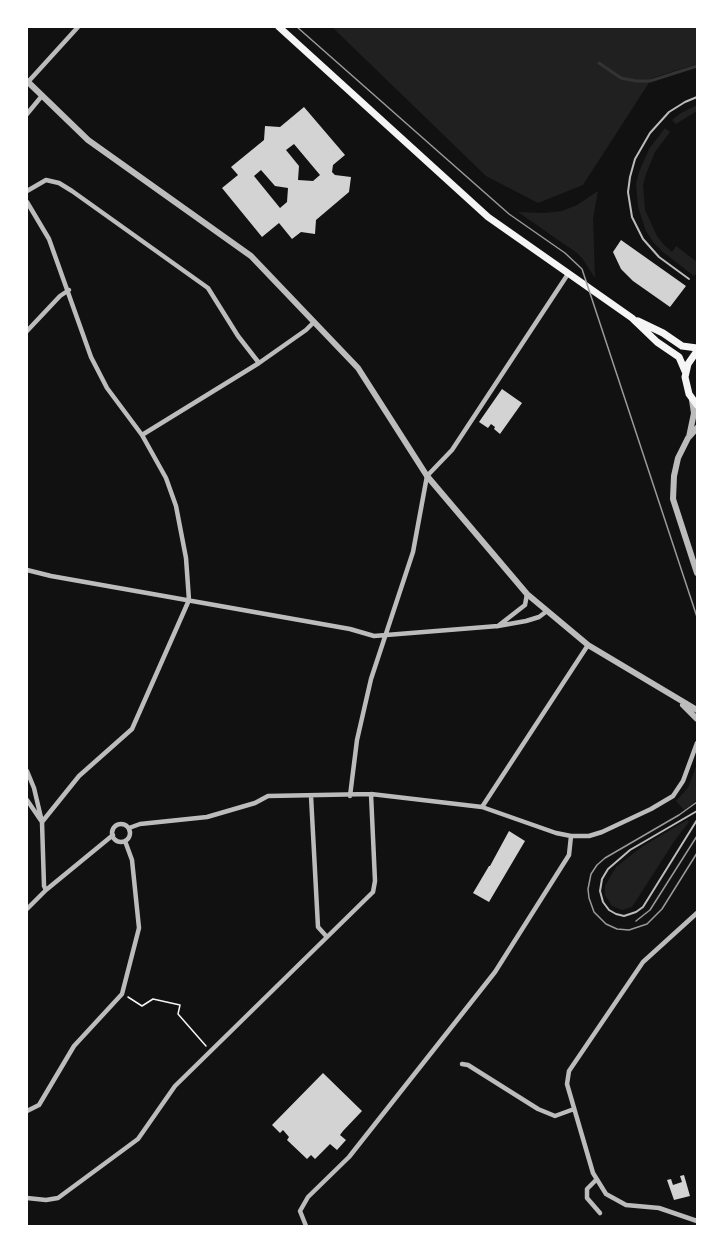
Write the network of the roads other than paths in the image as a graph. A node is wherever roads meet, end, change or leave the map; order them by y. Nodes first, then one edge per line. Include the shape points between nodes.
1 (78, 27) edge
2 (279, 27) edge
3 (27, 81) edge
4 (41, 97) junction
5 (697, 97) edge
6 (27, 114) edge
7 (27, 191) edge
8 (27, 202) edge
9 (568, 274) junction
10 (689, 279) dead end
11 (69, 290) junction
12 (632, 318) junction
13 (314, 322) junction
14 (27, 331) edge
15 (697, 350) edge
16 (259, 363) junction
17 (685, 371) junction
18 (694, 402) edge
19 (697, 428) edge
20 (142, 435) junction
21 (688, 438) junction
22 (428, 476) junction
23 (27, 570) edge
24 (697, 573) edge
25 (527, 594) junction
26 (189, 600) junction
27 (547, 611) junction
28 (498, 626) junction
29 (385, 635) junction
30 (588, 645) junction
31 (676, 699) junction
32 (697, 710) edge
33 (697, 719) edge
34 (697, 743) edge
35 (27, 771) edge
36 (371, 794) junction
37 (311, 796) junction
38 (350, 796) junction
39 (27, 800) edge
40 (482, 807) junction
41 (697, 811) edge
42 (697, 820) edge
43 (42, 822) junction
44 (129, 828) junction
45 (112, 835) junction
46 (571, 836) junction
47 (125, 841) junction
48 (46, 890) junction
49 (27, 909) edge
50 (697, 913) edge
51 (327, 937) junction
52 (462, 1064) dead end
53 (574, 1109) junction
54 (27, 1111) edge
55 (596, 1180) junction
56 (27, 1198) edge
57 (600, 1214) dead end
58 (697, 1221) edge
59 (306, 1226) edge

1 - 3 street
2 - 9 main road via 488,217
3 - 4 street
4 - 6 street
4 - 13 street via 88,141 251,256
5 - 10 lane via 660,120 635,159 628,185 629,208 643,240
7 - 16 street via 46,180 66,187 208,288
8 - 11 street via 49,239
9 - 12 main road
9 - 22 street via 452,450
11 - 14 street
11 - 20 street via 91,357 107,388
12 - 15 main road via 682,346
12 - 17 main road via 679,357
13 - 16 street
13 - 22 street via 358,368
15 - 17 main road
16 - 20 street
17 - 18 main road via 685,382
18 - 21 street
19 - 21 street
20 - 26 street via 166,477 176,506
21 - 24 street via 678,458 673,499
22 - 25 street
22 - 29 street via 412,552
23 - 26 street
25 - 27 street
25 - 28 street via 525,605
26 - 29 street
26 - 43 street via 132,729 79,776
27 - 28 street via 526,621
27 - 30 street
28 - 29 street
29 - 38 street via 371,679
30 - 31 street
30 - 40 street
31 - 32 street
31 - 33 street
34 - 46 street via 680,786 669,799 602,832
35 - 43 street
36 - 38 street
36 - 40 street
36 - 51 street via 373,892
37 - 38 street
37 - 44 street via 267,796 207,817
37 - 51 street via 318,927
39 - 43 street
40 - 46 street
41 - 42 lane via 630,850 608,869 600,887 607,908 624,916 644,907
43 - 48 street
44 - 45 street via 119,824
44 - 47 street
45 - 47 street via 117,841
45 - 48 street
46 - 59 street via 569,855 495,972 349,1157 308,1197 300,1210
47 - 54 street via 132,860 139,928 122,994 74,1046 39,1105
48 - 49 street
50 - 53 street via 643,962 569,1071 567,1084
51 - 56 street via 175,1086 138,1139 58,1198
52 - 53 street via 555,1116
53 - 55 street
55 - 57 street via 587,1189 587,1198
55 - 58 street via 606,1194 626,1205 659,1208

